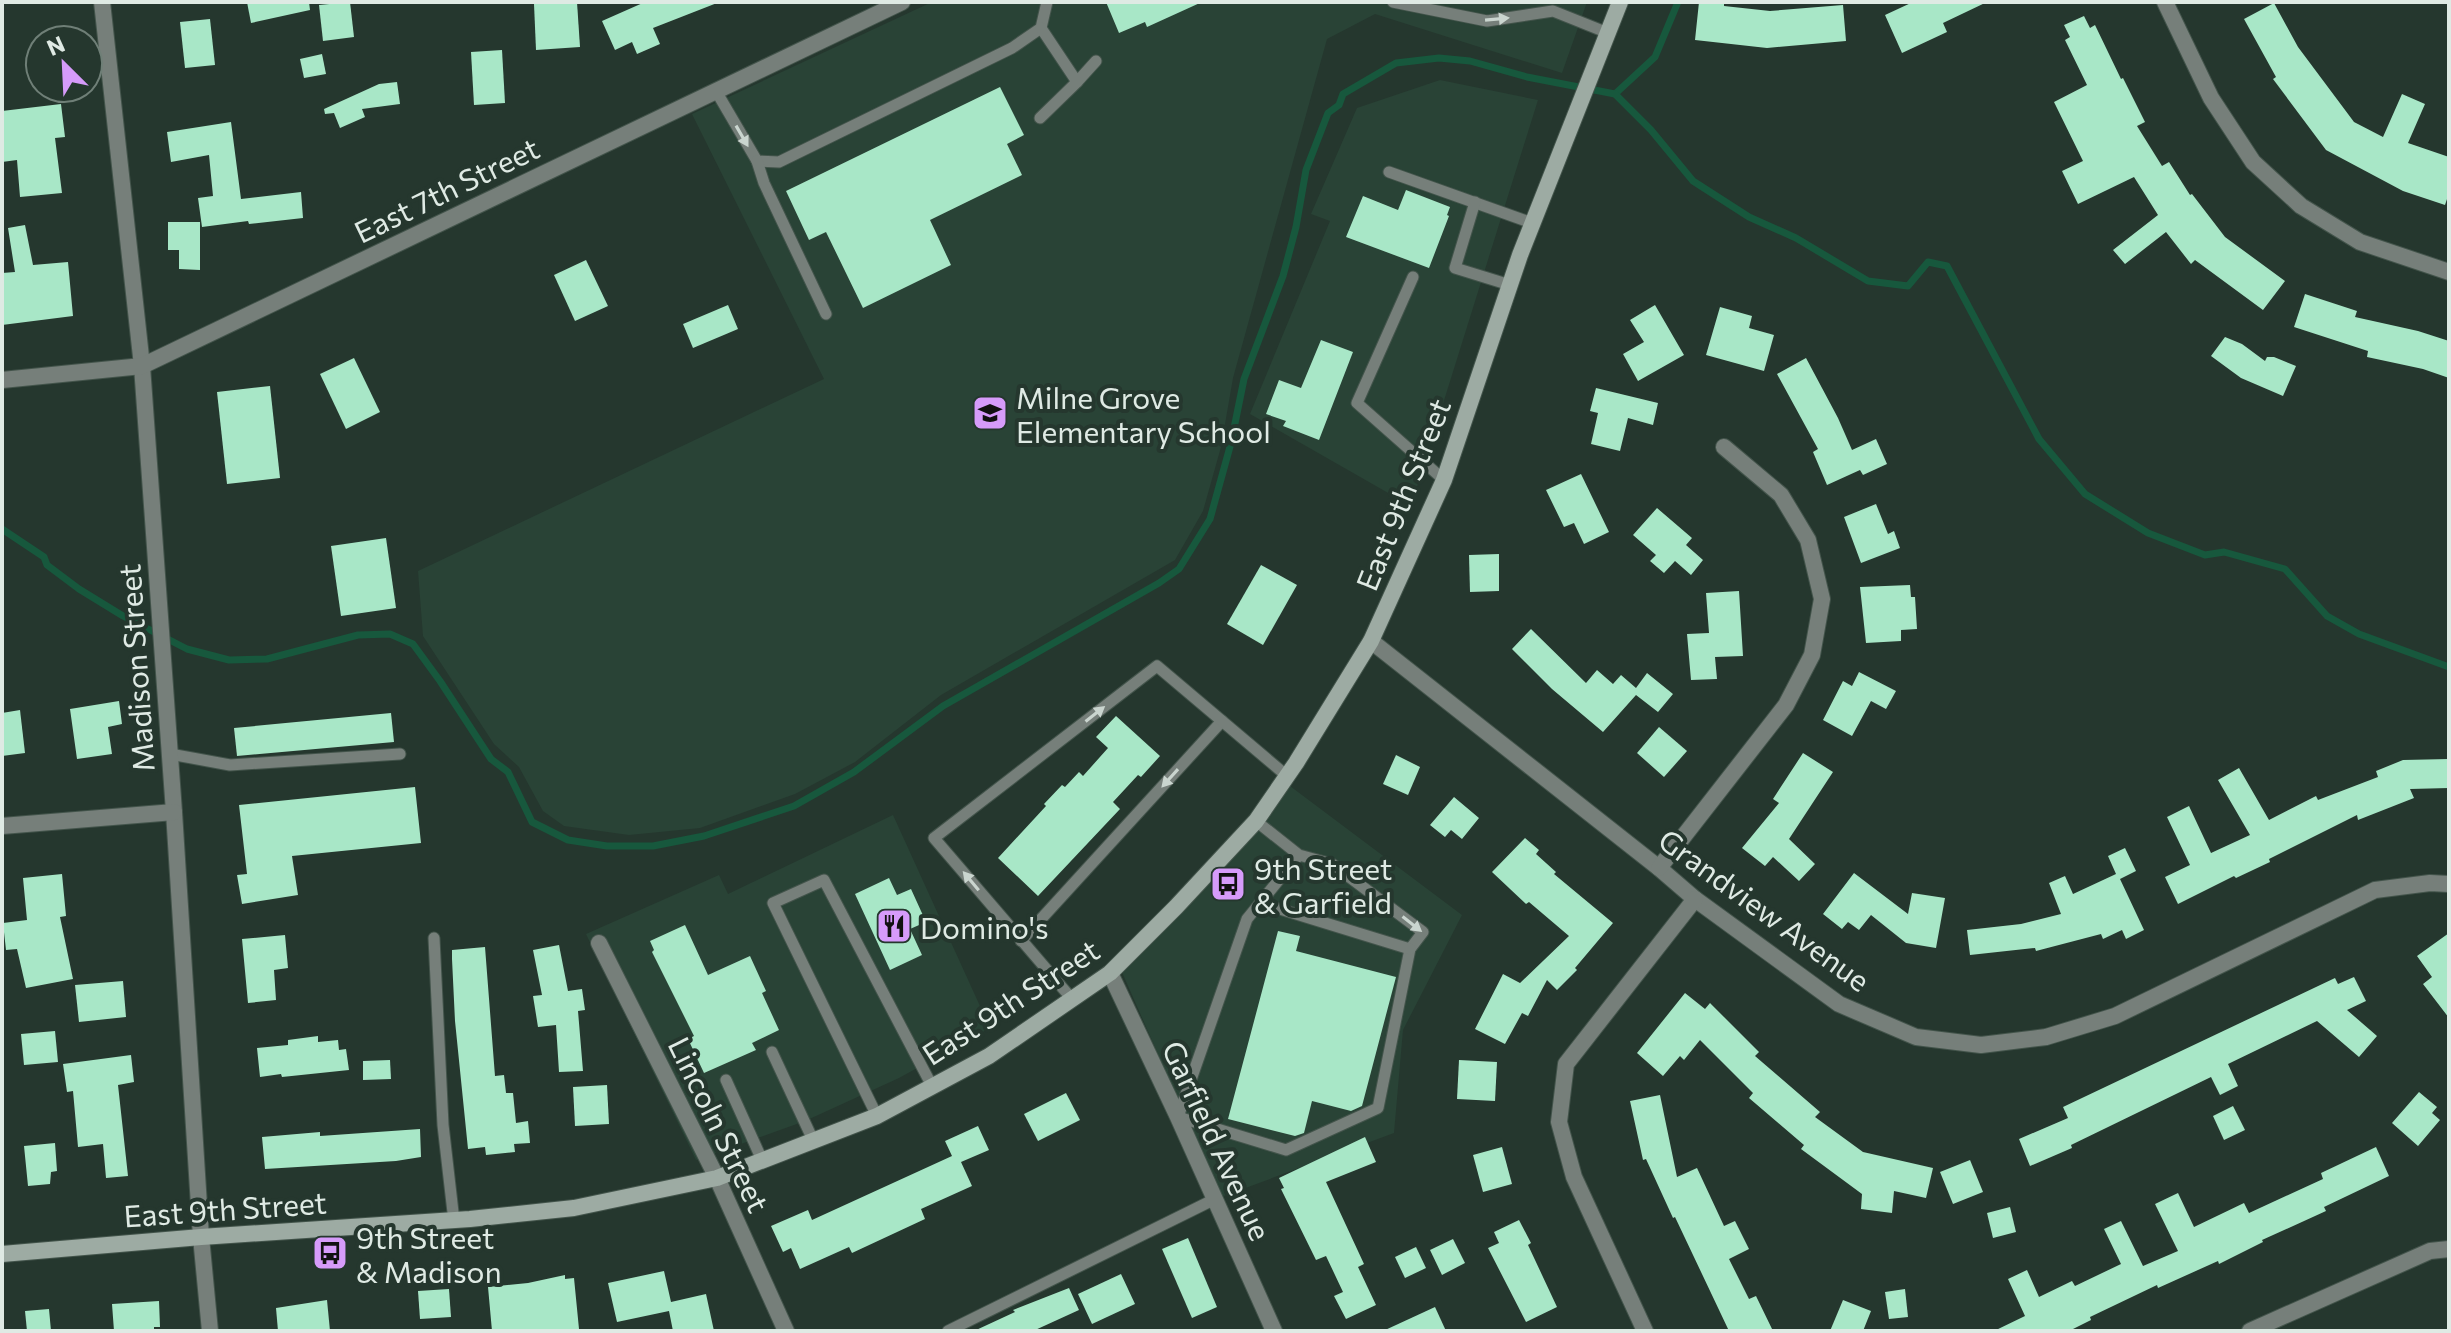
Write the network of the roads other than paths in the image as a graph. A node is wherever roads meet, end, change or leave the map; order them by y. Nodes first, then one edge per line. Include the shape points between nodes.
1 (102, 2) edge
2 (902, 2) edge
3 (1047, 2) edge
4 (1393, 2) edge
5 (1620, 2) edge
6 (2165, 2) edge
7 (1041, 28) junction
8 (1608, 33) junction
9 (1096, 61) dead end
10 (1077, 82) junction
11 (716, 91) junction
12 (1040, 118) dead end
13 (757, 161) junction
14 (1389, 172) dead end
15 (1475, 202) junction
16 (1532, 223) junction
17 (2449, 272) edge
18 (1413, 277) dead end
19 (1510, 285) junction
20 (826, 314) dead end
21 (142, 366) junction
22 (2, 380) edge
23 (1724, 447) dead end
24 (1444, 480) junction
25 (1371, 641) junction
26 (1222, 721) junction
27 (170, 754) junction
28 (400, 754) dead end
29 (1287, 776) junction
30 (174, 812) junction
31 (1256, 821) junction
32 (2, 826) edge
33 (1299, 855) junction
34 (1659, 868) junction
35 (2449, 884) edge
36 (1695, 899) junction
37 (1260, 903) junction
38 (434, 938) dead end
39 (1021, 941) junction
40 (599, 943) dead end
41 (1410, 949) junction
42 (1110, 973) junction
43 (1072, 999) junction
44 (772, 1052) dead end
45 (726, 1080) dead end
46 (932, 1086) junction
47 (877, 1116) junction
48 (1178, 1117) junction
49 (813, 1140) junction
50 (762, 1160) junction
51 (717, 1178) junction
52 (1215, 1199) junction
53 (454, 1221) junction
54 (201, 1237) junction
55 (2449, 1249) edge
56 (2, 1254) edge
57 (210, 1331) edge
58 (786, 1331) edge
59 (948, 1331) edge
60 (1274, 1331) edge
61 (1645, 1331) edge
62 (2250, 1331) edge

1 - 21 street, Madison Street
2 - 11 street, East 7th Street
3 - 7 lane
4 -> 8 lane via 1487,21 1553,11
5 - 8 main road, East 9th Street
6 - 17 street via 2211,98 2253,162 2301,206 2360,242
7 - 10 lane
7 - 13 lane via 1012,48 779,162
8 - 16 main road, East 9th Street
9 - 10 lane
10 - 12 lane
11 -> 13 lane
11 - 21 street, East 7th Street
13 - 20 lane
14 - 15 lane
15 - 16 lane
15 - 19 lane via 1455,268
16 - 19 main road, East 9th Street
18 - 24 lane via 1357,403
19 - 24 main road, East 9th Street
21 - 22 street, East 7th Street
21 - 27 street, Madison Street
23 - 34 street via 1781,495 1808,540 1822,599 1812,655 1786,705
24 - 25 main road, East 9th Street
25 - 29 main road, East 9th Street
25 - 34 street, Grandview Avenue
26 - 29 lane
26 -> 39 lane
39 -> 26 lane via 934,838 1157,666
27 - 28 lane via 230,765
27 - 30 street, Madison Street
29 - 31 main road, East 9th Street
30 - 32 street
30 - 54 street, Madison Street
31 - 33 lane
31 - 42 main road, East 9th Street
33 - 37 lane
33 -> 41 lane via 1332,864 1423,932
34 - 36 street, Grandview Avenue
35 - 36 street, Grandview Avenue via 2375,890 2115,1016 2046,1037 1981,1045 1916,1037 1839,1004
36 - 61 street via 1566,1064 1559,1122 1574,1177
37 - 41 lane
37 - 48 lane via 1247,919
38 - 53 lane via 443,1125
39 - 43 lane
40 - 51 street, Lincoln Street
41 - 48 lane via 1378,1108 1286,1150
42 - 43 main road, East 9th Street
42 - 48 street, Garfield Avenue
43 - 46 main road, East 9th Street via 989,1056
44 - 49 lane
45 - 50 lane
46 - 47 main road, East 9th Street
46 - 47 lane via 824,880 773,903
47 - 49 main road, East 9th Street
48 - 52 street, Garfield Avenue
49 - 50 main road, East 9th Street
50 - 51 main road, East 9th Street
51 - 53 main road, East 9th Street via 574,1208
51 - 58 street, Lincoln Street
52 - 59 lane
52 - 60 street, Garfield Avenue
53 - 54 main road, East 9th Street
54 - 56 main road, East 9th Street
54 - 57 street, Madison Street
55 - 62 street via 2430,1251

